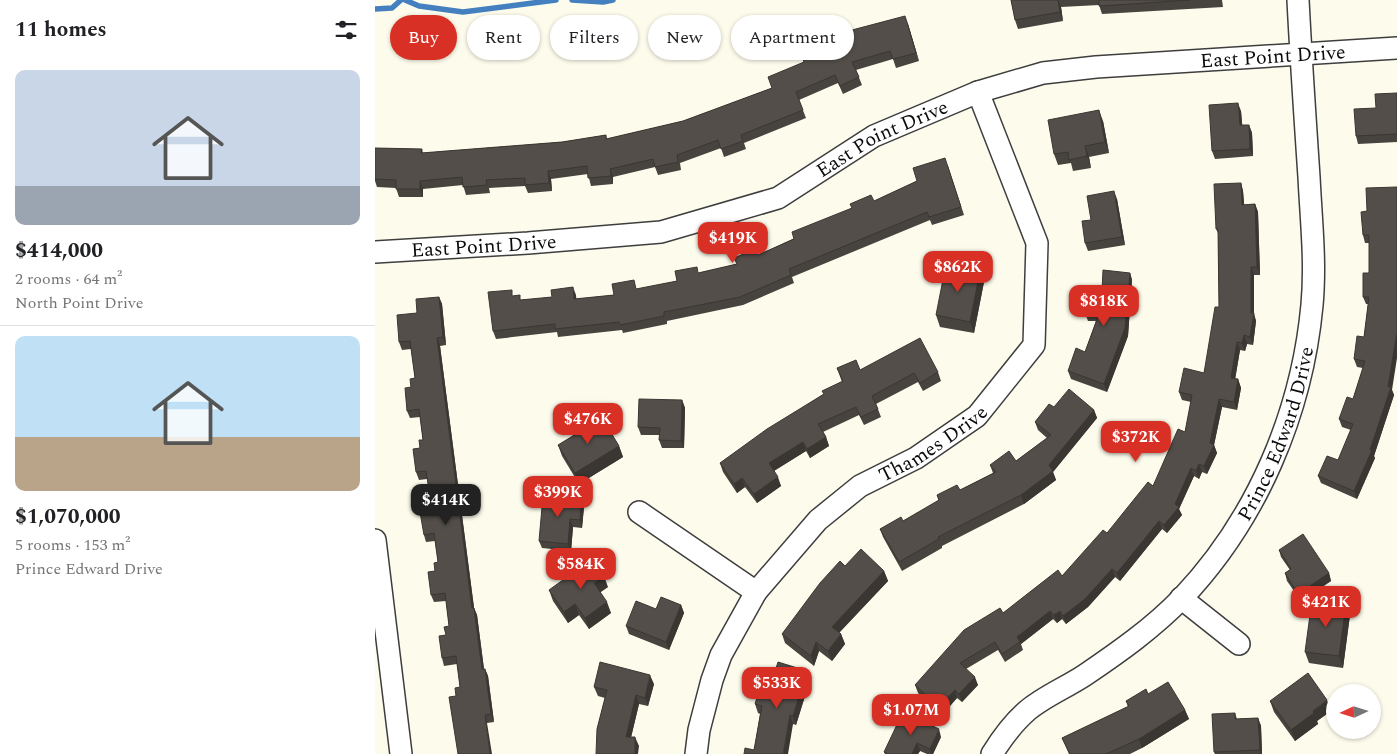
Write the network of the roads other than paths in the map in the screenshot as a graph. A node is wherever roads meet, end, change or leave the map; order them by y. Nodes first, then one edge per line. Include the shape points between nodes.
1 (1298, 0) edge
2 (1397, 48) edge
3 (1301, 54) junction
4 (978, 92) junction
5 (375, 252) edge
6 (639, 512) dead end
7 (375, 540) edge
8 (756, 592) junction
9 (1181, 598) junction
10 (1239, 644) dead end
11 (401, 754) edge
12 (695, 754) edge
13 (992, 754) edge

1 - 3 street, Prince Edward Drive
2 - 3 street, East Point Drive
3 - 4 street, East Point Drive via 1043,73
3 - 9 street, Prince Edward Drive via 1313,235 1313,284 1300,378 1274,458 1252,504 1219,554
4 - 5 street, East Point Drive via 874,136 778,198 661,232
4 - 8 street, Thames Drive via 1037,243 1034,345 977,416 916,458 859,486 818,520
6 - 8 street
7 - 11 street
8 - 12 street, Thames Drive via 711,680
9 - 10 street
9 - 13 street, Prince Edward Drive via 1138,638 1029,710 1004,735

